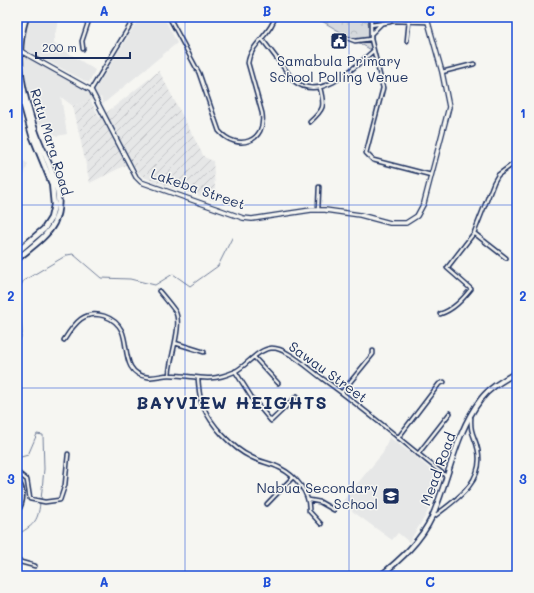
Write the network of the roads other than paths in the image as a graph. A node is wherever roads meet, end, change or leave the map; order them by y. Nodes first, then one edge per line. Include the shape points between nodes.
1 (20, 17) edge
2 (26, 17) edge
3 (90, 17) edge
4 (128, 17) edge
5 (135, 17) edge
6 (169, 17) edge
7 (275, 17) edge
8 (371, 17) edge
9 (430, 17) edge
10 (514, 17) edge
11 (133, 20) junction
12 (392, 21) junction
13 (409, 21) junction
14 (428, 22) junction
15 (517, 22) edge
16 (382, 23) junction
17 (371, 25) junction
18 (19, 26) edge
19 (17, 31) edge
20 (371, 34) junction
21 (347, 38) dead end
22 (262, 39) junction
23 (371, 39) junction
24 (407, 40) dead end
25 (18, 49) edge
26 (83, 49) dead end
27 (373, 52) junction
28 (474, 64) dead end
29 (442, 72) junction
30 (17, 81) edge
31 (320, 88) junction
32 (91, 90) junction
33 (517, 96) edge
34 (517, 102) edge
35 (310, 122) dead end
36 (517, 161) edge
37 (431, 175) junction
38 (319, 187) dead end
39 (318, 210) junction
40 (474, 233) junction
41 (17, 252) edge
42 (506, 258) dead end
43 (17, 259) edge
44 (159, 291) dead end
45 (17, 305) edge
46 (17, 314) edge
47 (440, 314) dead end
48 (64, 340) dead end
49 (174, 343) junction
50 (373, 351) dead end
51 (204, 352) dead end
52 (254, 357) junction
53 (235, 371) junction
54 (517, 372) edge
55 (169, 375) junction
56 (198, 379) junction
57 (444, 382) dead end
58 (278, 383) dead end
59 (342, 392) junction
60 (297, 396) dead end
61 (450, 413) dead end
62 (471, 415) junction
63 (398, 438) junction
64 (68, 454) dead end
65 (418, 454) junction
66 (17, 472) edge
67 (447, 476) junction
68 (293, 477) junction
69 (17, 480) edge
70 (17, 490) edge
71 (309, 500) junction
72 (17, 501) edge
73 (268, 504) dead end
74 (334, 510) dead end
75 (17, 511) edge
76 (431, 519) junction
77 (321, 524) dead end
78 (17, 561) edge
79 (35, 566) dead end
80 (380, 576) edge

1 - 18 highway, Ratu Mara Road
2 - 18 highway, Ratu Mara Road
3 - 26 street via 82,41
4 - 11 street
5 - 11 street
6 - 22 street via 199,73 219,131 231,141 249,141 262,128 264,122 248,62 250,54
7 - 22 street
8 - 12 street
8 - 17 street
9 - 14 main road
10 - 15 street
11 - 32 street
12 - 13 street
12 - 16 street
13 - 14 street
13 - 24 street
14 - 29 main road, Lakeba Street
16 - 17 street
16 - 20 street
17 - 20 street
18 - 19 highway, Ratu Mara Road
18 - 25 highway, Ratu Mara Road
20 - 23 street
21 - 23 street via 355,41
22 - 31 street via 294,81 304,87
23 - 27 street
25 - 32 main road
25 - 43 highway, Ratu Mara Road via 20,74 28,106 59,200 56,218 48,232
27 - 31 street via 333,82
27 - 37 street via 383,88 366,153 373,160
28 - 29 street
29 - 37 main road, Lakeba Street via 449,107
30 - 41 highway, Ratu Mara Road via 32,134 52,184 54,205 51,218 44,228
31 - 35 street via 323,108
32 - 39 main road, Lakeba Street via 136,177 141,182 243,218
33 - 34 street
36 - 40 street via 498,175
37 - 39 main road, Lakeba Street via 421,210 406,223 390,223 348,212
38 - 39 street
40 - 42 street
40 - 47 street via 447,268 471,289 449,311
44 - 49 street via 175,311 179,324
45 - 46 street
48 - 55 street, Sawau Street via 77,322 85,317 105,315 116,322 122,333 131,368 148,377
49 - 51 street
49 - 55 street
50 - 59 street
52 - 53 street, Sawau Street
52 - 58 street
52 - 59 street, Sawau Street via 272,348 284,351
53 - 56 street, Sawau Street via 215,379
53 - 60 street via 271,421
54 - 62 main road, Mead Road via 494,386 481,399
55 - 56 street, Sawau Street
56 - 68 street via 204,407 225,436 252,458 280,468
57 - 63 street via 439,384
59 - 63 street, Sawau Street
61 - 65 street
62 - 67 main road, Mead Road
62 - 76 street via 471,434 479,457 475,476 466,490
63 - 65 street, Sawau Street
64 - 66 street via 65,485 60,500 40,502 30,499 27,480
65 - 67 street, Sawau Street
67 - 76 main road, Mead Road
68 - 71 street
68 - 73 street
69 - 75 highway via 22,495
70 - 72 highway
71 - 74 street via 320,502
71 - 77 street via 309,511
76 - 80 main road, Mead Road via 408,552
78 - 79 street

